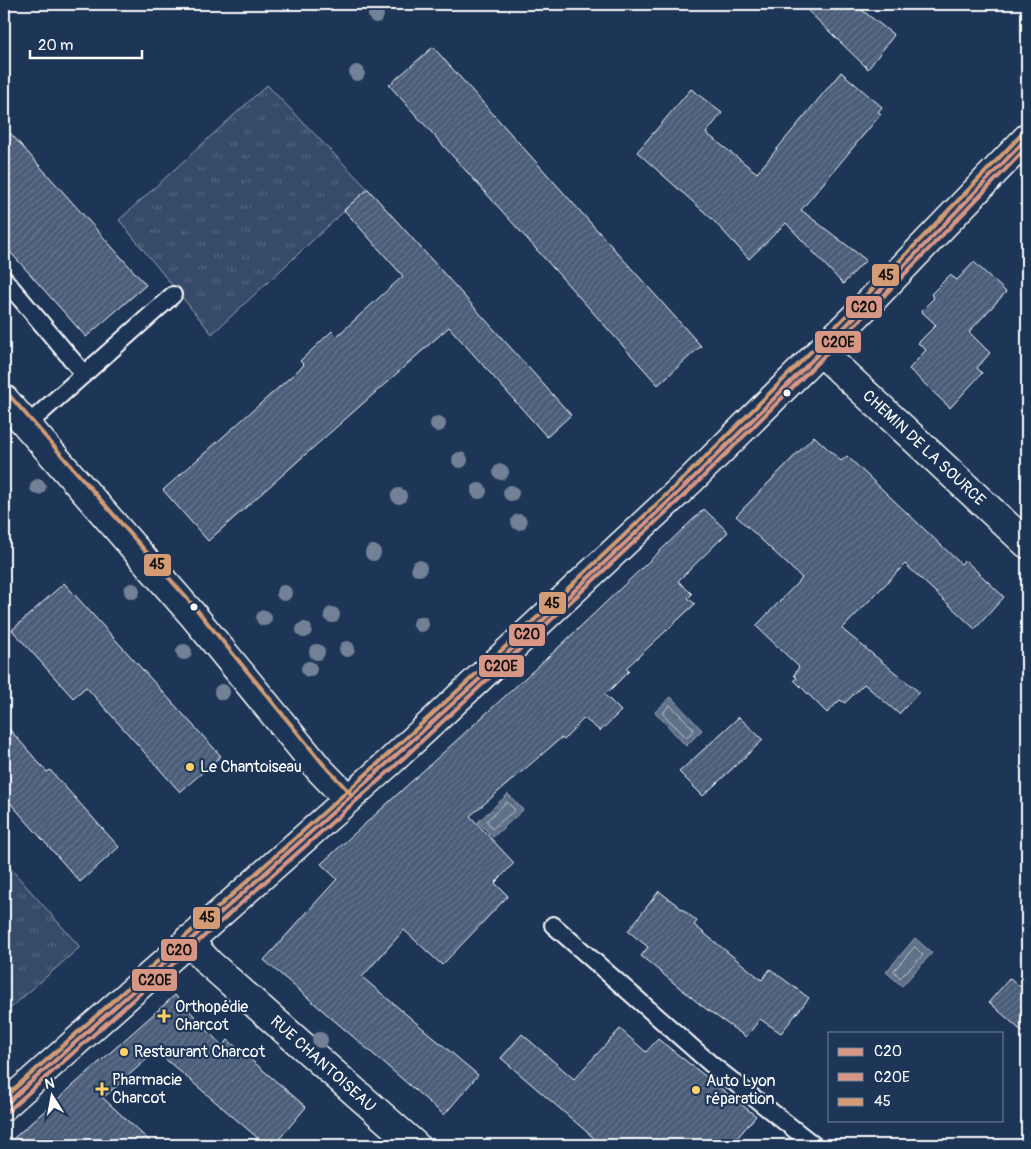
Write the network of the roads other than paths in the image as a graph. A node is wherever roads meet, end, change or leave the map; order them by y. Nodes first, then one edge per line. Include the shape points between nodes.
1 (1027, 138) edge
2 (4, 279) edge
3 (173, 296) dead end
4 (821, 352) junction
5 (84, 374) junction
6 (4, 399) edge
7 (27, 425) junction
8 (1027, 544) edge
9 (347, 798) junction
10 (553, 925) dead end
11 (188, 940) junction
12 (4, 1106) edge
13 (415, 1145) edge
14 (814, 1145) edge

1 - 4 main road
2 - 5 lane
3 - 5 lane
4 - 8 main road, CHEMIN DE LA SOURCE
4 - 9 main road via 690,481
5 - 7 lane
6 - 7 main road
7 - 9 main road
9 - 11 main road
10 - 14 lane via 711,1064
11 - 12 main road
11 - 13 main road, RUE CHANTOISEAU via 209,963

